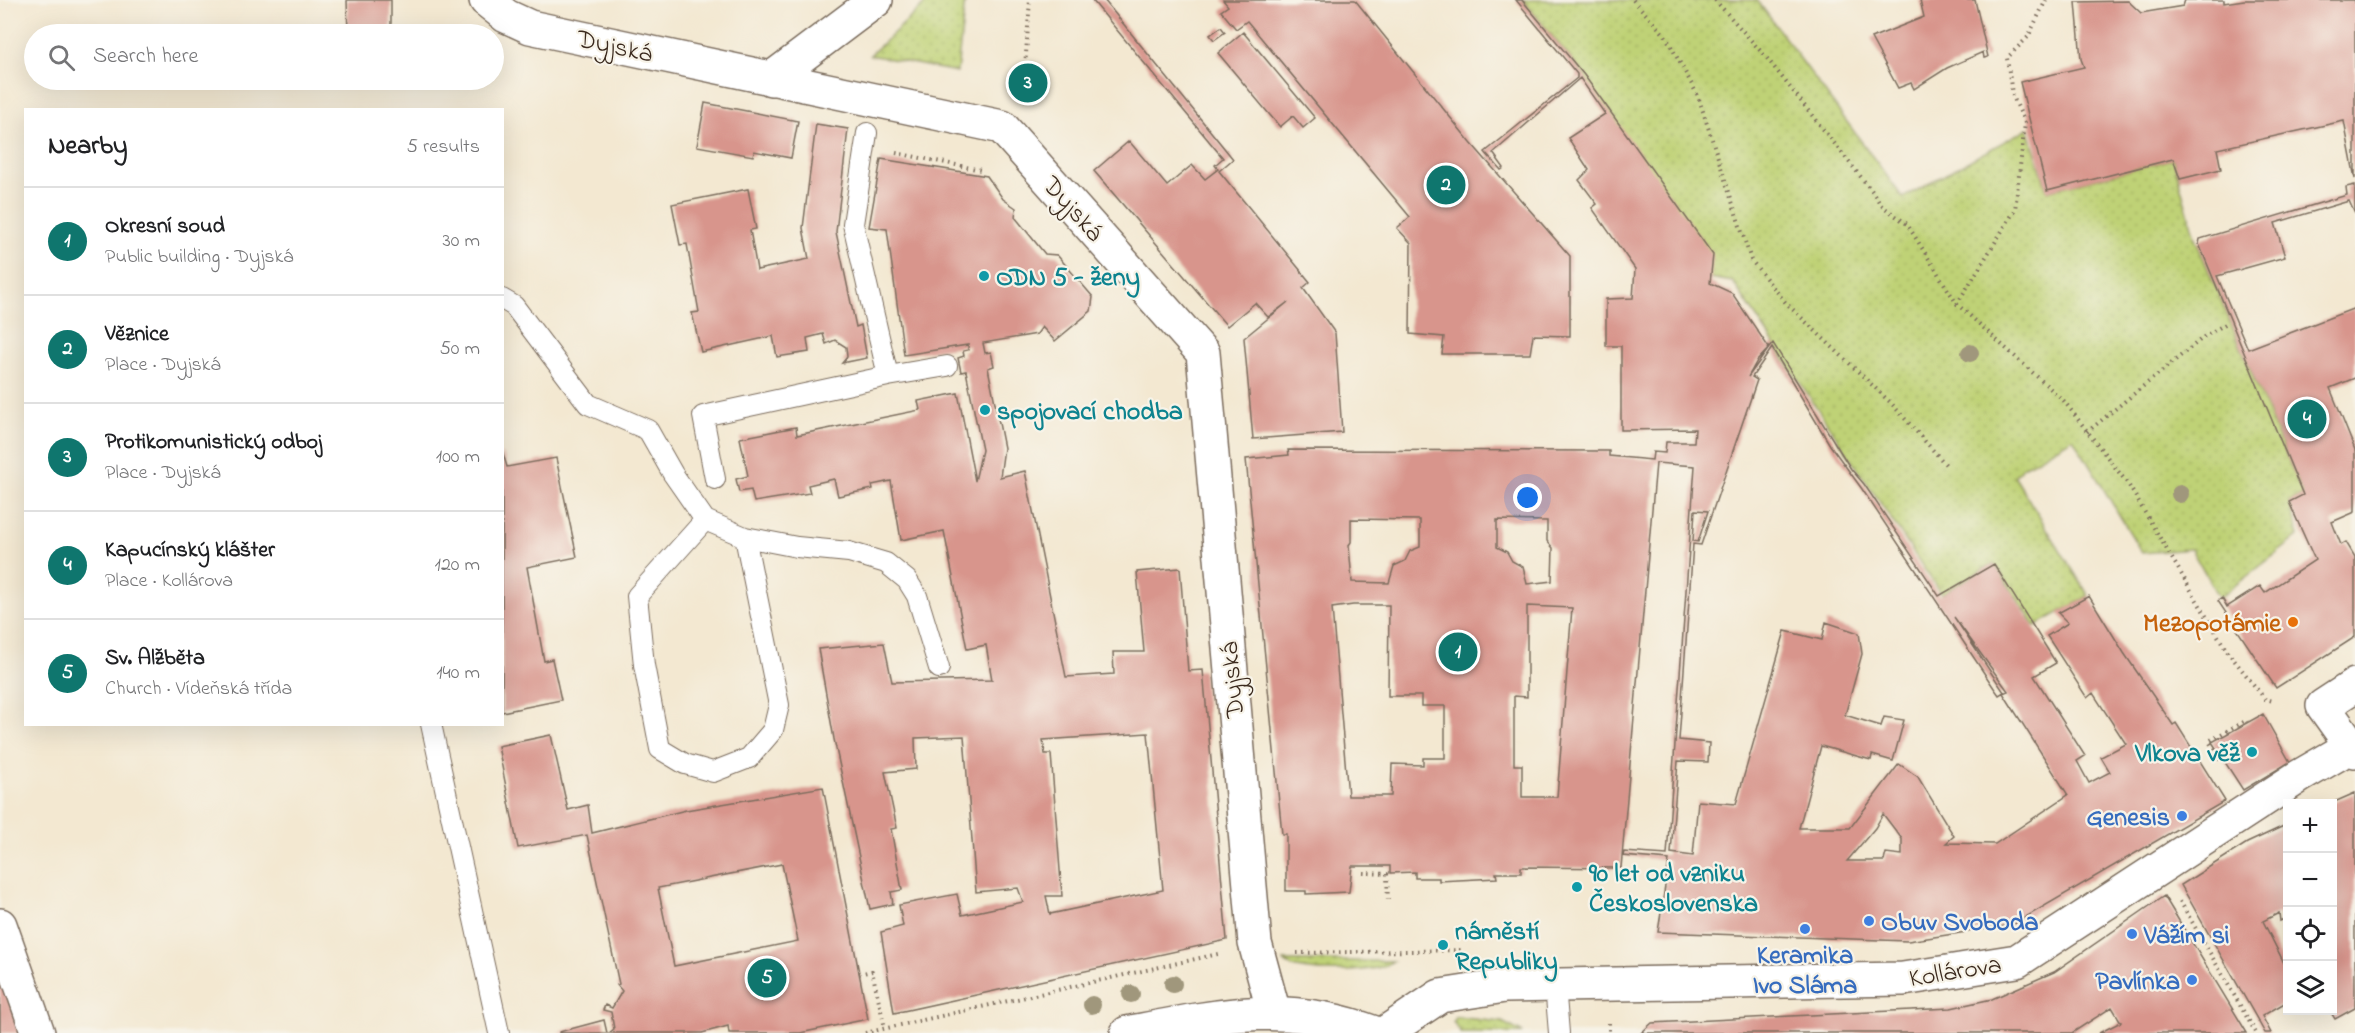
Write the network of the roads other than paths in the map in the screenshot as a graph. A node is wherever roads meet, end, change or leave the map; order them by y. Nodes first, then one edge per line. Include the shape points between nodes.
1 (486, 0) edge
2 (876, 0) edge
3 (771, 79) junction
4 (867, 133) dead end
5 (504, 300) edge
6 (947, 366) dead end
7 (888, 376) junction
8 (715, 479) dead end
9 (705, 520) junction
10 (745, 537) junction
11 (939, 668) dead end
12 (2355, 685) edge
13 (431, 726) edge
14 (2353, 749) edge
15 (0, 925) edge
16 (1555, 985) junction
17 (1274, 1013) junction
18 (1336, 1026) edge
19 (38, 1033) edge
20 (499, 1033) edge
21 (1127, 1033) edge
22 (1375, 1033) edge
23 (1385, 1033) edge
24 (1559, 1033) edge

1 - 3 street, Dyjská via 506,16 530,27
2 - 3 street
3 - 17 street, Dyjská via 1002,127 1203,353 1255,943
4 - 7 lane via 853,224
5 - 9 lane via 514,306 588,404 648,430
6 - 7 lane
7 - 8 lane via 703,416
9 - 10 lane
9 - 10 lane via 638,596 644,665 660,749 685,764 713,772 749,758 773,730 779,705
10 - 11 lane via 849,552 886,563 907,580 917,596
12 - 14 street, Kollárova via 2323,706
13 - 20 lane
14 - 16 street, Kollárova via 2300,776 2017,960 1904,979
15 - 19 street
16 - 23 street via 1440,996
16 - 24 lane
17 - 18 street
17 - 21 street via 1239,1013
18 - 22 street

